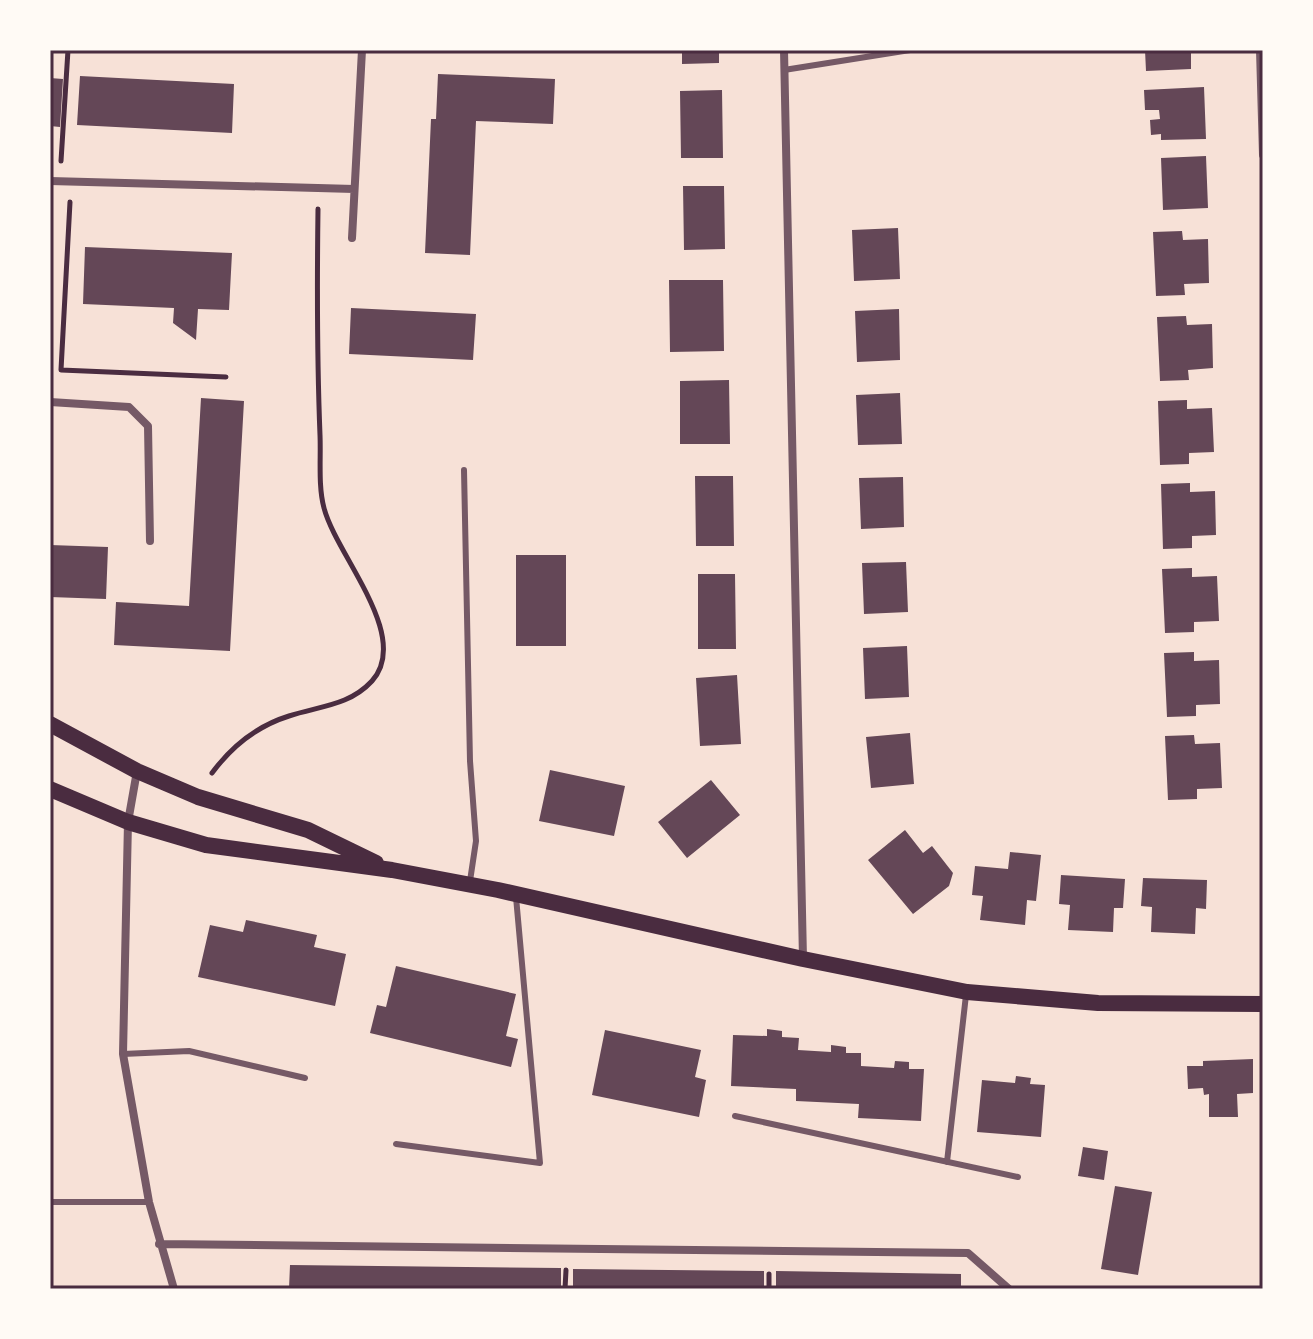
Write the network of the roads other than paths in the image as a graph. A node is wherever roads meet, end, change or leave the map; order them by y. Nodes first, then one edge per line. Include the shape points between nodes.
1 (362, 50) edge
2 (784, 50) edge
3 (910, 50) edge
4 (1260, 50) edge
5 (784, 70) junction
6 (1263, 155) edge
7 (50, 181) edge
8 (354, 189) junction
9 (352, 238) dead end
10 (50, 402) edge
11 (464, 470) dead end
12 (150, 541) dead end
13 (50, 724) edge
14 (137, 771) junction
15 (50, 789) edge
16 (128, 822) junction
17 (392, 870) junction
18 (469, 884) junction
19 (515, 894) junction
20 (803, 959) junction
21 (967, 992) junction
22 (1263, 1004) edge
23 (123, 1054) junction
24 (305, 1078) dead end
25 (735, 1116) dead end
26 (396, 1144) dead end
27 (947, 1162) junction
28 (1018, 1177) dead end
29 (50, 1202) edge
30 (149, 1202) junction
31 (159, 1244) junction
32 (174, 1289) edge
33 (1009, 1289) edge

1 - 8 street
2 - 5 street
3 - 5 lane
4 - 6 street
5 - 20 street
7 - 8 street
8 - 9 street
10 - 12 street via 129,407 148,426
11 - 18 lane via 476,841
13 - 14 main road
14 - 16 street
14 - 17 main road via 198,797 308,830
15 - 16 main road
16 - 17 main road via 206,845
16 - 23 street
17 - 18 main road
18 - 19 main road
19 - 20 main road
19 - 26 lane via 540,1163
20 - 21 main road
21 - 22 main road via 1098,1003
21 - 27 lane
23 - 24 lane via 189,1051
23 - 30 street
25 - 27 lane
27 - 28 lane
29 - 30 lane
30 - 31 street
31 - 32 street
31 - 33 street via 968,1253

